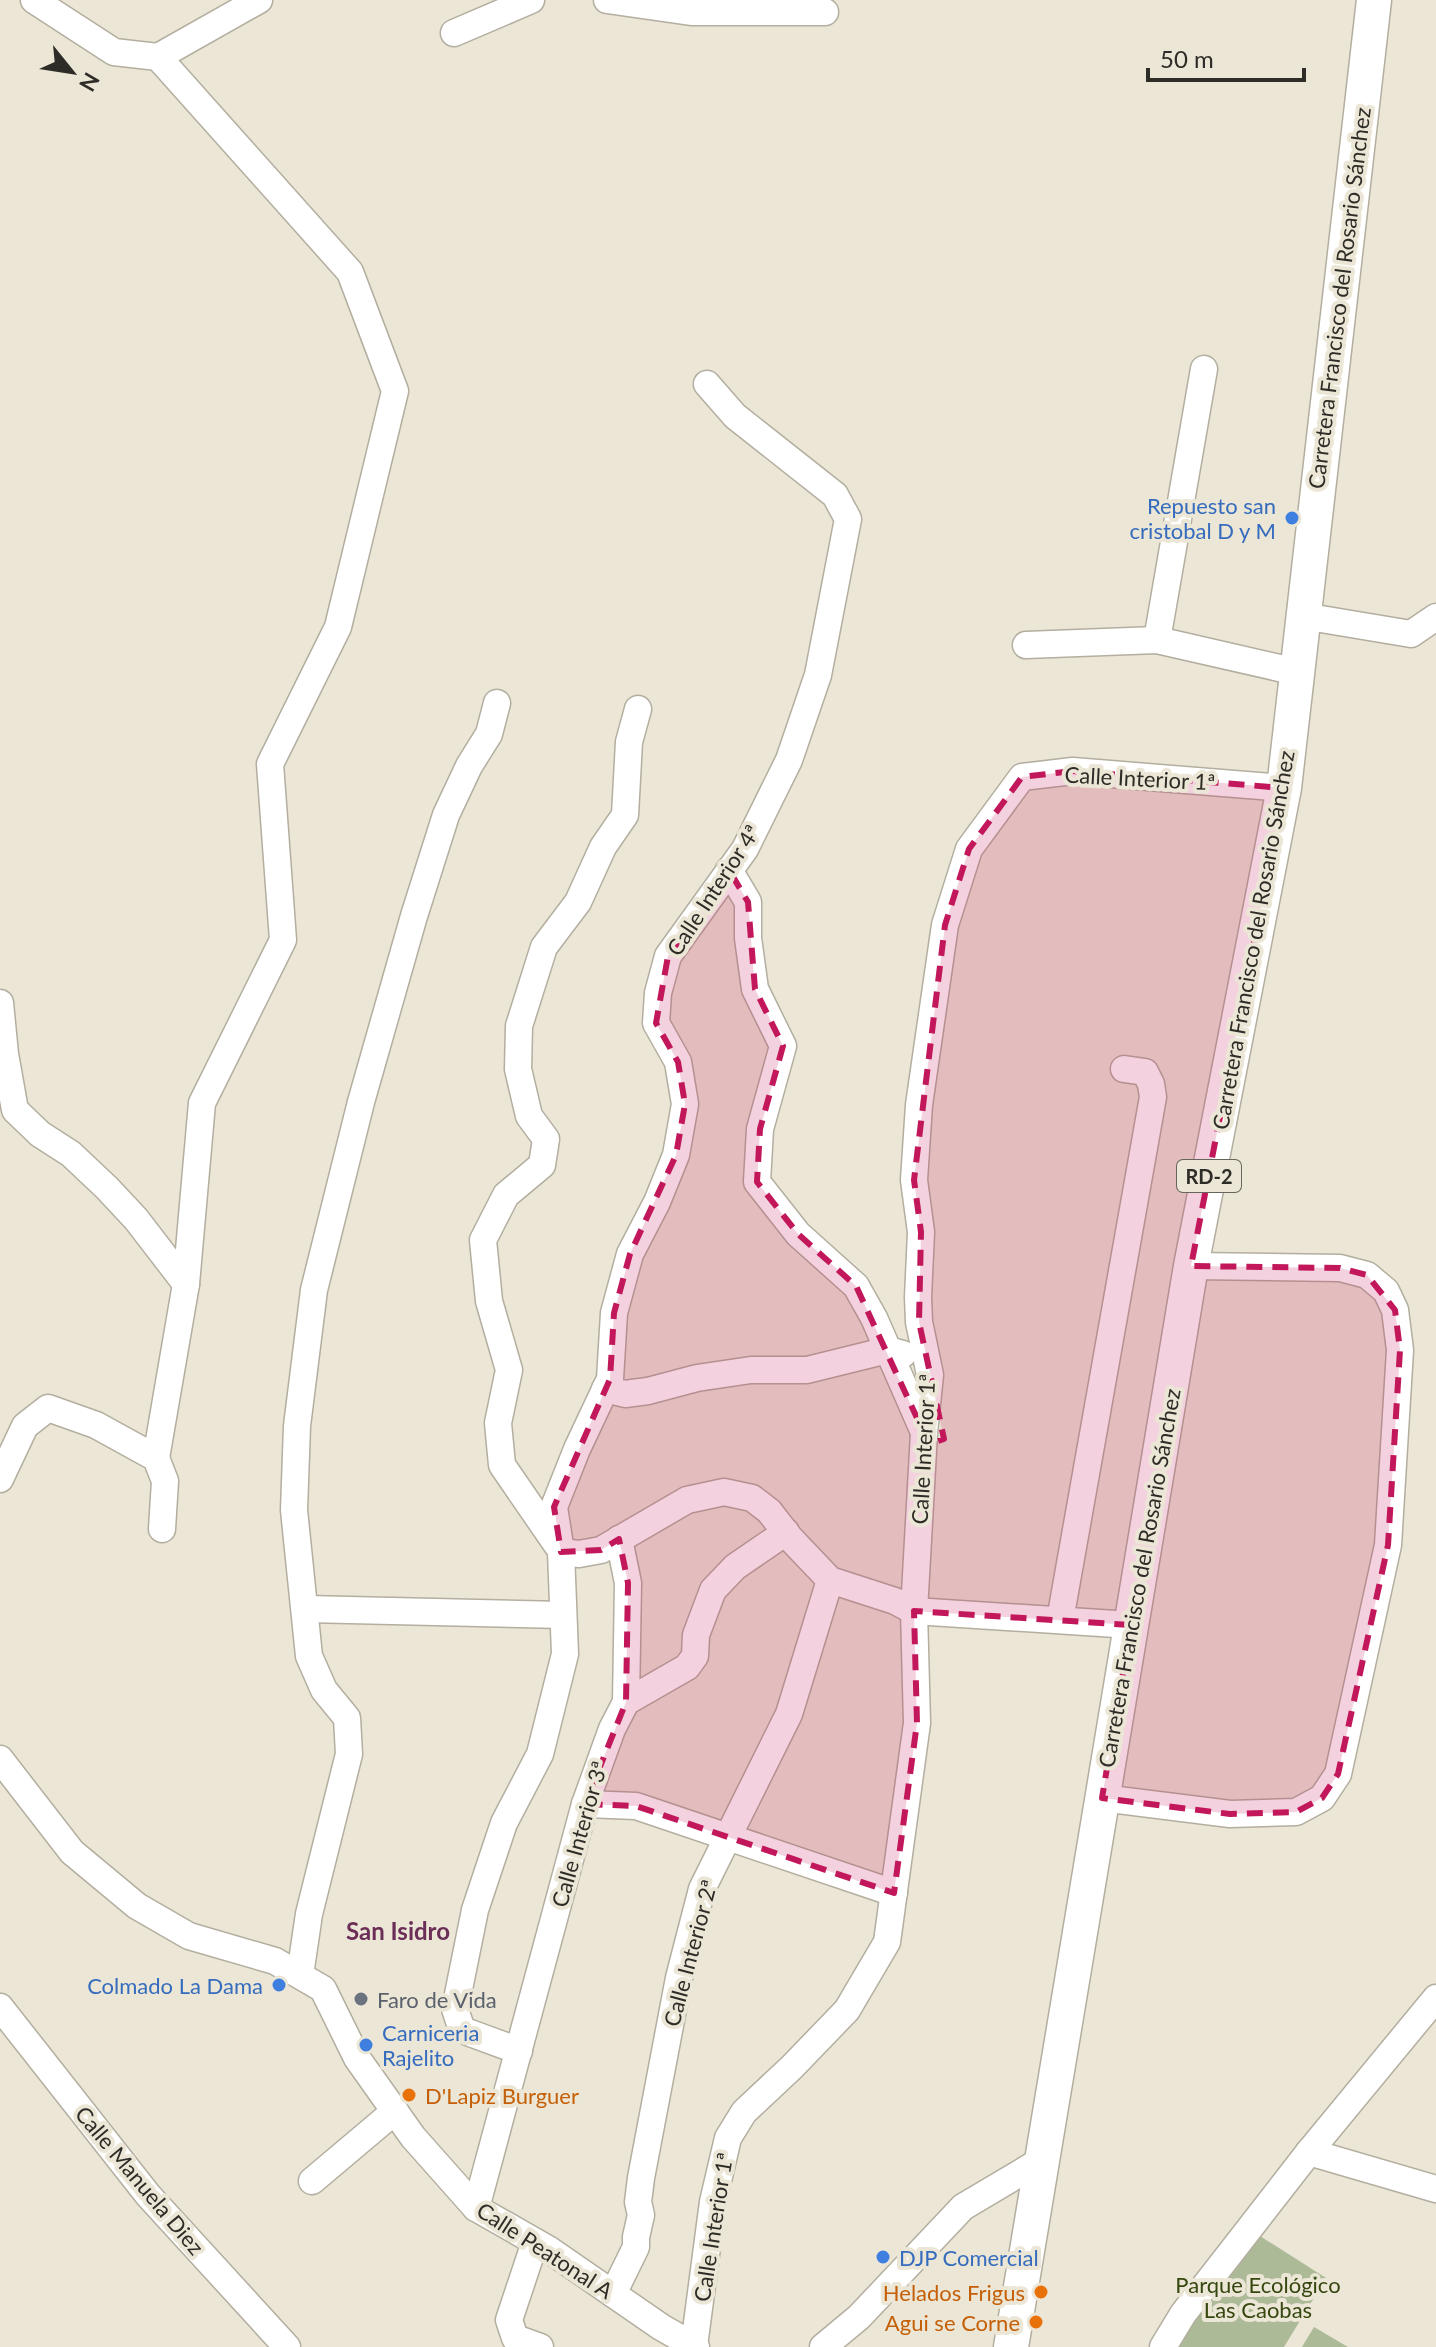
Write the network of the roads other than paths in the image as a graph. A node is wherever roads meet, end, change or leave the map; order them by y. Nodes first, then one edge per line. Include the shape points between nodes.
1 (34, 0) edge
2 (259, 0) edge
3 (531, 0) edge
4 (607, 0) edge
5 (1374, 0) edge
6 (830, 4) edge
7 (454, 33) dead end
8 (158, 57) junction
9 (1204, 369) dead end
10 (707, 384) dead end
11 (1303, 616) junction
12 (1436, 617) edge
13 (1157, 640) junction
14 (1026, 645) dead end
15 (1297, 672) junction
16 (497, 703) dead end
17 (638, 709) dead end
18 (1284, 788) junction
19 (729, 870) junction
20 (0, 1003) edge
21 (1124, 1069) dead end
22 (1191, 1266) junction
23 (186, 1284) junction
24 (888, 1350) junction
25 (930, 1375) junction
26 (605, 1389) junction
27 (12, 1424) edge
28 (924, 1433) junction
29 (156, 1458) junction
30 (0, 1479) edge
31 (162, 1529) dead end
32 (786, 1532) junction
33 (619, 1539) junction
34 (561, 1552) junction
35 (830, 1580) junction
36 (306, 1609) junction
37 (914, 1611) junction
38 (563, 1615) junction
39 (1060, 1620) junction
40 (1131, 1625) junction
41 (626, 1702) junction
42 (0, 1759) edge
43 (1102, 1798) junction
44 (585, 1804) junction
45 (728, 1837) junction
46 (894, 1893) junction
47 (300, 1975) junction
48 (1436, 1998) edge
49 (0, 2007) edge
50 (519, 2051) junction
51 (395, 2111) junction
52 (1309, 2152) junction
53 (1042, 2160) junction
54 (312, 2181) dead end
55 (1436, 2189) edge
56 (476, 2208) junction
57 (535, 2242) junction
58 (613, 2294) junction
59 (695, 2346) edge
60 (287, 2347) edge
61 (540, 2347) edge
62 (823, 2347) edge
63 (1011, 2347) edge
64 (1163, 2347) edge

1 - 8 street via 114,52
2 - 8 street
3 - 7 street
4 - 6 street via 691,12
5 - 11 main road, Carretera Francisco del Rosario Sánchez / RD-2
8 - 23 street via 350,272 395,391 338,627 270,764 283,940 202,1103
9 - 13 street
10 - 19 street, Calle Interior 4ª via 735,416 835,495 848,519 818,675 789,760
11 - 12 street via 1411,634
11 - 15 main road, Carretera Francisco del Rosario Sánchez / RD-2
13 - 14 street
13 - 15 street
15 - 18 main road, Carretera Francisco del Rosario Sánchez / RD-2
16 - 36 street via 489,734 446,815 414,916 314,1290 297,1426 294,1510
17 - 34 street via 629,742 625,815 603,847 578,902 544,947 519,1026 518,1069 529,1116 546,1139 542,1165 506,1195 483,1240 489,1301 509,1370 498,1423 502,1465
18 - 22 main road, Carretera Francisco del Rosario Sánchez / RD-2
18 - 25 street, Calle Interior 1ª via 1073,771 1022,777 969,849 945,925 919,1105 914,1180 921,1232 918,1309
19 - 24 street via 748,902 755,989 783,1046 760,1129 757,1182 798,1234 856,1286
19 - 26 street, Calle Interior 4ª via 668,956 658,993 656,1023 678,1062 685,1104 676,1155 630,1254 614,1313
20 - 23 street via 15,1110 107,1188
21 - 39 street via 1145,1072 1153,1097
22 - 40 main road, Carretera Francisco del Rosario Sánchez / RD-2
22 - 43 street via 1340,1268 1367,1275 1386,1291 1395,1310 1400,1350 1388,1545 1338,1774 1322,1798 1296,1812 1230,1814
23 - 29 street
24 - 25 street via 915,1357
24 - 26 street via 807,1370 751,1370 625,1394
24 - 28 street
25 - 28 street, Calle Interior 1ª
26 - 34 street, Calle Interior 4ª via 554,1507
27 - 29 street via 48,1408 96,1425
27 - 30 street
28 - 37 street, Calle Interior 1ª
29 - 31 street via 165,1481
32 - 33 street via 752,1498 724,1492 687,1500
32 - 35 street
32 - 41 street via 735,1567 713,1590 696,1635 695,1656 687,1667
33 - 34 street via 601,1550
33 - 41 street via 628,1583
34 - 38 street, Calle Interior 4ª
35 - 37 street
35 - 45 street, Calle Interior 2ª via 789,1714
36 - 38 street
36 - 47 street via 309,1656 324,1690 347,1718 349,1754 309,1914
37 - 39 street
37 - 46 street, Calle Interior 1ª via 917,1723
38 - 50 street, Calle Interior 4ª via 565,1654 540,1754 504,1823 475,1910 455,2009 462,2030
39 - 40 street
40 - 43 main road, Carretera Francisco del Rosario Sánchez / RD-2
41 - 44 street, Calle Interior 3ª
42 - 47 street, Calle Peatonal A via 72,1852 137,1906 189,1936 275,1961
43 - 53 main road, Carretera Francisco del Rosario Sánchez / RD-2
44 - 45 street via 636,1806
44 - 50 street, Calle Interior 3ª
45 - 46 street
45 - 58 street, Calle Interior 2ª via 702,1889 679,1978 641,2178 636,2247
46 - 59 street, Calle Interior 1ª via 887,1942 847,2010 744,2112 728,2138 713,2202
47 - 51 street, Calle Peatonal A via 323,1989 357,2058
48 - 52 street
49 - 60 street, Calle Manuela Diez via 148,2195
50 - 56 street, Calle Interior 3ª
51 - 54 street
51 - 56 street, Calle Peatonal A
52 - 55 street
52 - 64 street
53 - 62 street via 963,2207 859,2317
53 - 63 main road, Carretera Francisco del Rosario Sánchez / RD-2
56 - 57 street, Calle Peatonal A
57 - 58 street, Calle Peatonal A
57 - 61 street via 509,2320 515,2338
58 - 59 street, Calle Peatonal A

